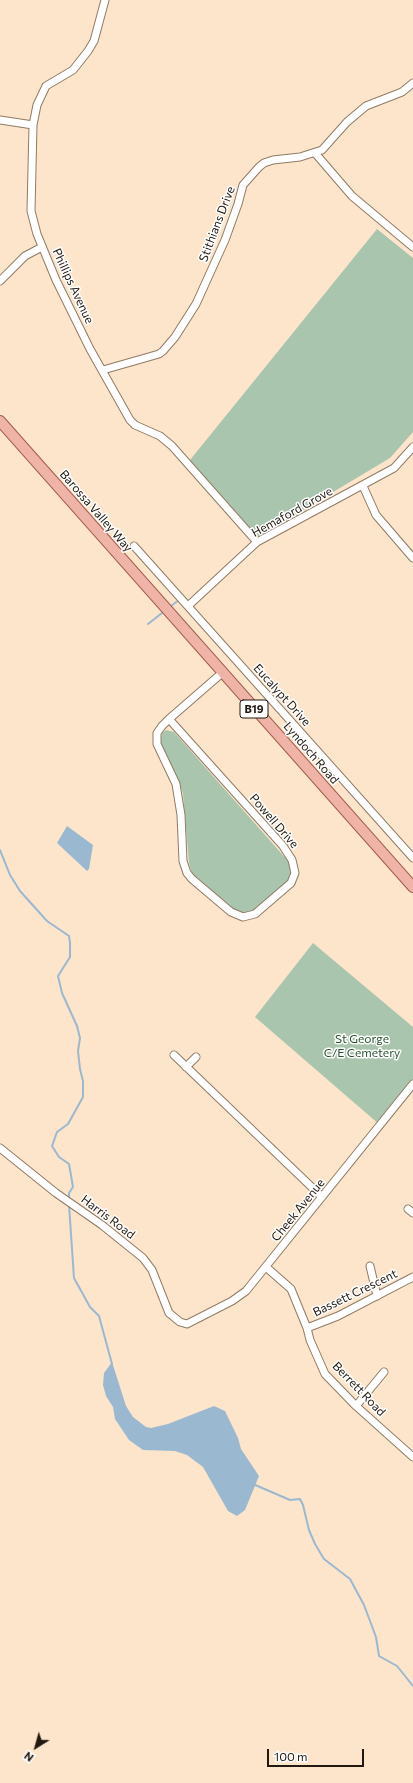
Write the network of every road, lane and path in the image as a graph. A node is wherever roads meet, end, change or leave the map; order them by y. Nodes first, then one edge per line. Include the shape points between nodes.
1 (105, 0) edge
2 (413, 83) edge
3 (0, 120) edge
4 (33, 125) junction
5 (315, 153) junction
6 (42, 247) junction
7 (413, 247) edge
8 (0, 281) edge
9 (103, 370) junction
10 (0, 421) edge
11 (413, 447) edge
12 (363, 486) junction
13 (257, 542) junction
14 (134, 546) dead end
15 (413, 558) edge
16 (188, 606) junction
17 (174, 618) joint
18 (222, 673) junction
19 (169, 719) junction
20 (413, 858) edge
21 (413, 887) edge
22 (174, 1055) dead end
23 (196, 1057) dead end
24 (186, 1067) junction
25 (413, 1084) edge
26 (0, 1148) edge
27 (322, 1197) junction
28 (370, 1266) dead end
29 (266, 1267) junction
30 (413, 1277) edge
31 (377, 1296) junction
32 (184, 1323) joint
33 (307, 1328) junction
34 (384, 1372) dead end
35 (356, 1406) junction
36 (413, 1457) edge

1 - 4 street, Phillips Avenue via 94,41 73,70 46,86 37,104
2 - 5 street, Stithians Drive via 402,92 366,106 347,122 322,150
3 - 4 street
4 - 6 street, Phillips Avenue via 30,211
5 - 7 street via 352,196
5 - 9 street, Stithians Drive via 273,160 259,167 243,185 225,240 196,304 171,342 159,354
6 - 8 street via 25,256
6 - 9 street, Phillips Avenue via 86,342
9 - 13 street, Phillips Avenue via 130,420 135,425 160,436 172,446
10 - 17 main road, Barossa Valley Way / B19
11 - 12 street, Hemaford Grove via 394,468
12 - 13 street, Hemaford Grove
12 - 15 street via 376,515
13 - 16 street, Hemaford Grove
14 - 16 street, Eucalypt Drive
16 - 20 street, Eucalypt Drive
17 - 18 main road, Lyndoch Road / B19
18 - 19 street, Powell Drive
18 - 21 main road, Lyndoch Road / B19
19 - 19 street, Powell Drive via 157,733 156,744 176,784 182,815 183,861 187,873 230,912 243,917 255,914 291,882 295,873 292,860 283,846
22 - 24 street
23 - 24 street
24 - 27 street
25 - 27 street, Cheek Avenue
26 - 32 street, Harris Road via 143,1258 152,1270 169,1313
27 - 29 street, Cheek Avenue
28 - 31 street
29 - 32 street, Cheek Avenue via 246,1291 232,1301
29 - 33 street, Berrett Road via 291,1289
30 - 31 street, Bassett Crescent
31 - 33 street, Bassett Crescent
33 - 35 street, Berrett Road via 325,1374
34 - 35 street
35 - 36 street, Berrett Road

